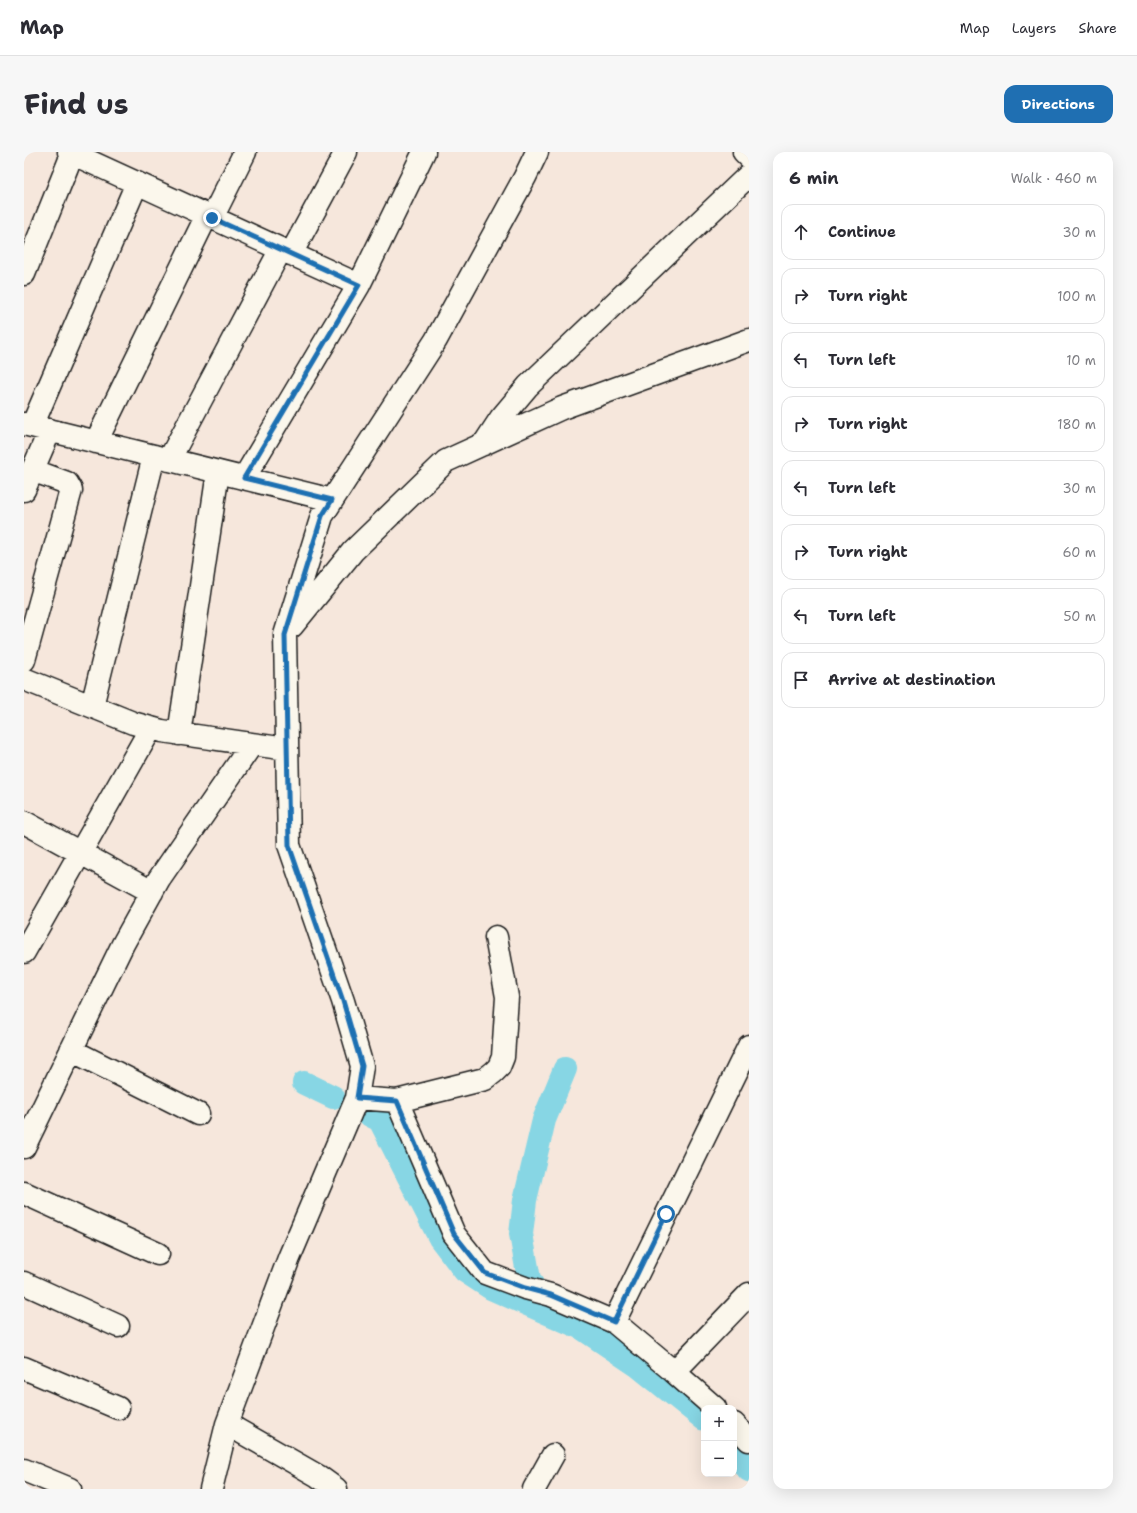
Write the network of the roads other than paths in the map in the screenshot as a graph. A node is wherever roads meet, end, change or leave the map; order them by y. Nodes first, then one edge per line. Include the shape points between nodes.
1 (71, 152) edge
2 (245, 152) edge
3 (346, 152) edge
4 (424, 152) edge
5 (537, 152) edge
6 (744, 152) edge
7 (749, 157) edge
8 (749, 175) edge
9 (137, 183) junction
10 (210, 217) junction
11 (286, 252) junction
12 (24, 274) edge
13 (359, 285) junction
14 (749, 340) edge
15 (35, 427) edge
16 (96, 442) junction
17 (484, 444) junction
18 (161, 458) junction
19 (218, 472) junction
20 (244, 478) junction
21 (28, 480) edge
22 (332, 500) junction
23 (285, 635) junction
24 (24, 660) edge
25 (24, 679) edge
26 (92, 706) junction
27 (151, 728) junction
28 (179, 734) junction
29 (252, 744) junction
30 (287, 749) junction
31 (24, 822) edge
32 (80, 852) junction
33 (152, 892) junction
34 (496, 937) dead end
35 (24, 952) edge
36 (749, 1046) edge
37 (71, 1050) junction
38 (357, 1098) junction
39 (397, 1101) junction
40 (198, 1114) dead end
41 (24, 1147) edge
42 (24, 1193) edge
43 (158, 1254) dead end
44 (24, 1283) edge
45 (749, 1294) edge
46 (614, 1322) junction
47 (118, 1326) dead end
48 (24, 1368) edge
49 (674, 1372) junction
50 (712, 1405) edge
51 (118, 1408) dead end
52 (227, 1424) junction
53 (737, 1427) edge
54 (749, 1440) edge
55 (553, 1455) dead end
56 (24, 1470) edge
57 (70, 1489) edge
58 (211, 1489) edge
59 (336, 1489) edge
60 (534, 1489) edge

1 - 9 street
1 - 12 street
2 - 10 street
3 - 11 street
4 - 13 street
5 - 22 street via 436,340
6 - 7 street
8 - 17 street via 528,386 501,418
9 - 10 street
9 - 15 street
10 - 11 street
10 - 16 street
11 - 13 street
11 - 18 street
13 - 20 street
14 - 17 street via 562,408
15 - 16 street
15 - 21 street
16 - 18 street
17 - 23 street via 446,461 353,551
18 - 19 street
18 - 26 street
19 - 20 street
19 - 28 street
20 - 22 street
21 - 24 street via 67,483 71,490
22 - 23 street via 322,516
23 - 30 street
25 - 26 street
26 - 27 street
27 - 28 street
27 - 32 street
28 - 29 street
29 - 30 street
29 - 33 street
30 - 38 street via 289,845 343,1001 362,1066
31 - 32 street
32 - 33 street
32 - 35 street
33 - 37 street via 123,944
34 - 39 street via 507,997 503,1057 499,1067 485,1078
36 - 46 street
37 - 40 street
37 - 41 street
38 - 39 street
38 - 52 street via 289,1258
39 - 46 street via 454,1234 485,1273 551,1295
42 - 43 street
44 - 47 street
45 - 49 street
46 - 49 street
48 - 51 street
49 - 50 street
52 - 58 street
52 - 59 street
53 - 54 street
55 - 60 street
56 - 57 street

